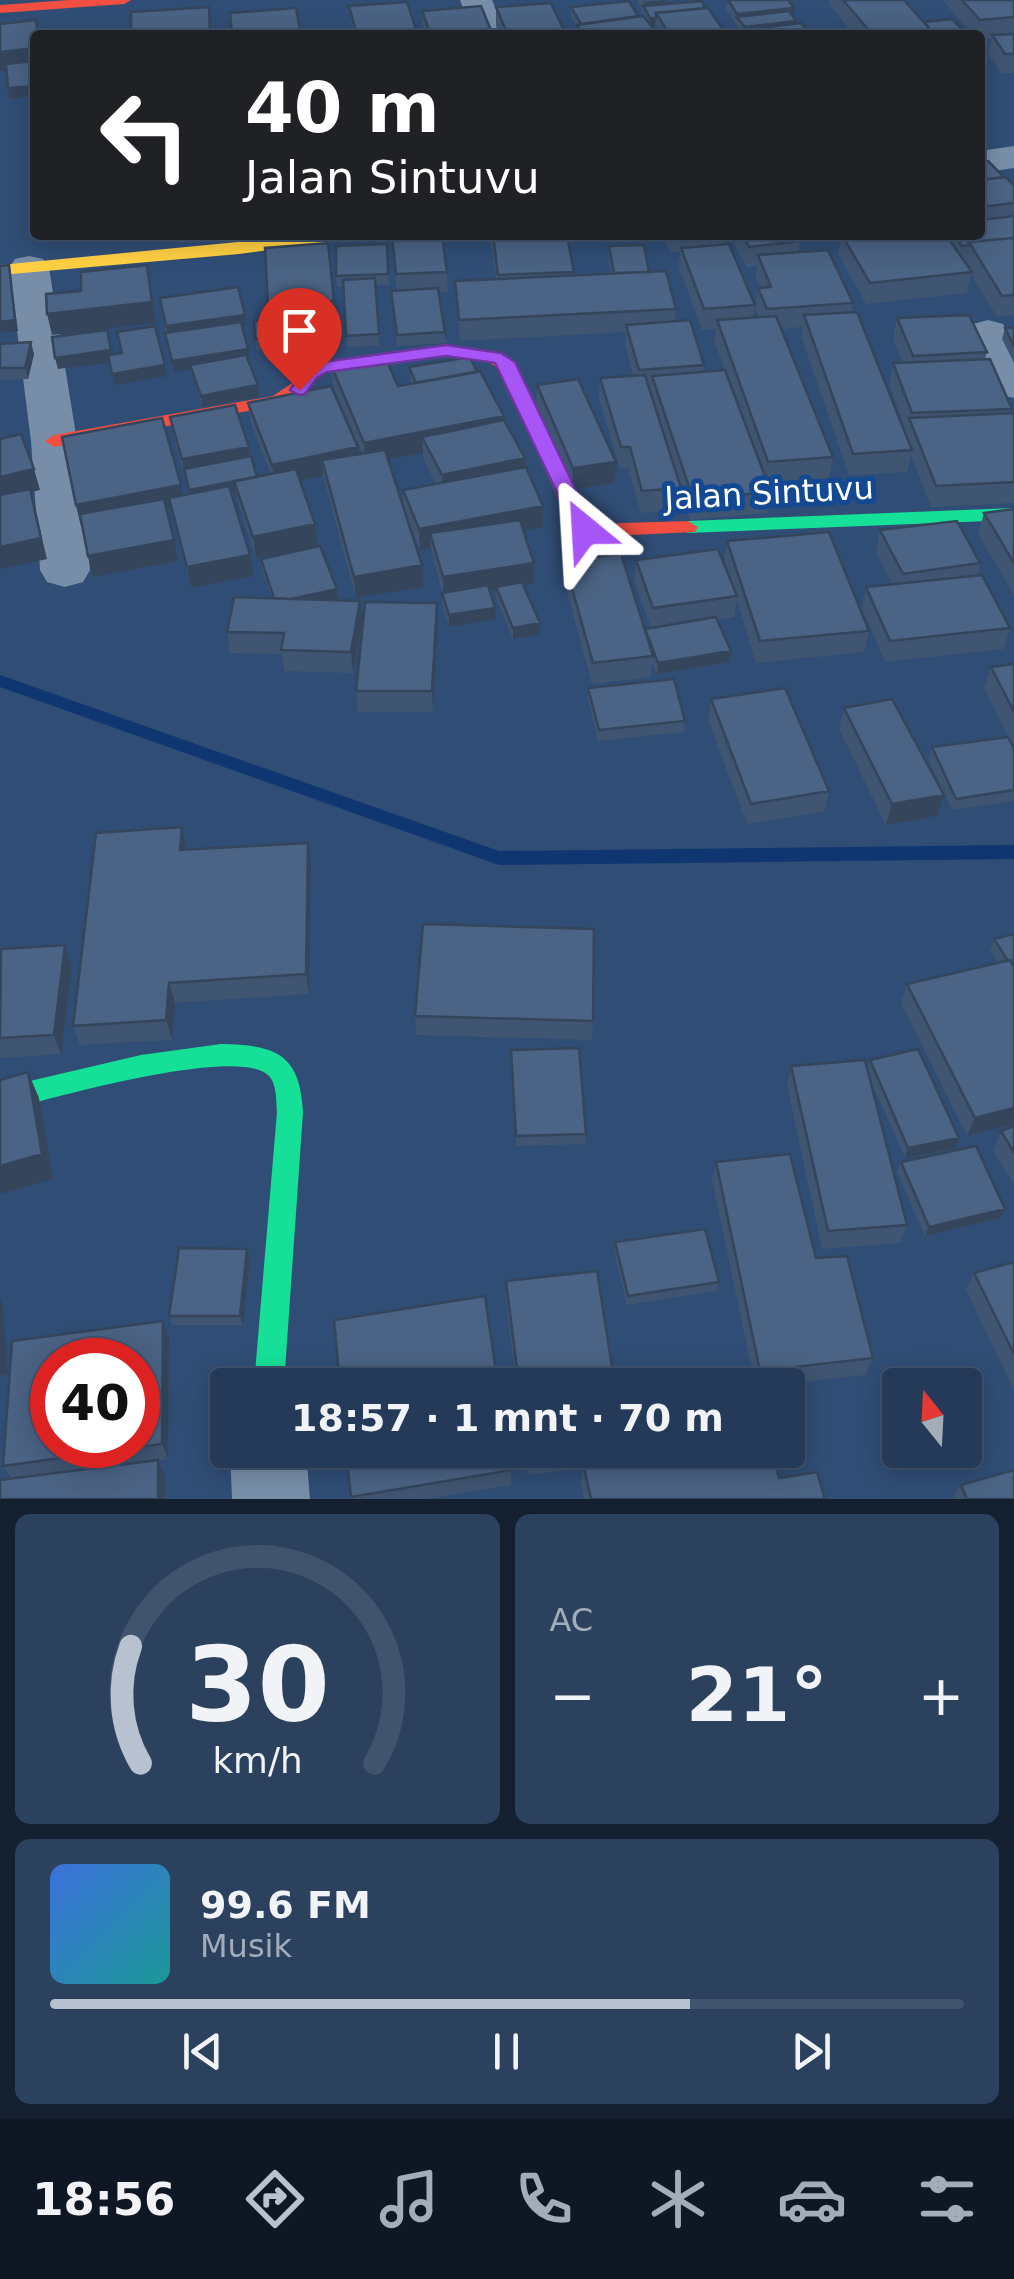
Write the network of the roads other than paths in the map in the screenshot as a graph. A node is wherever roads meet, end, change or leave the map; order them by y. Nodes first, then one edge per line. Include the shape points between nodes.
1 (124, 0) edge
2 (476, 0) edge
3 (0, 9) edge
4 (488, 30) edge
5 (1014, 157) edge
6 (985, 161) edge
7 (299, 240) edge
8 (15, 269) edge
9 (988, 333) dead end
10 (1014, 385) edge
11 (54, 441) junction
12 (1014, 514) edge
13 (66, 570) dead end
14 (0, 1100) edge
15 (270, 1368) edge
16 (269, 1468) edge
17 (272, 1499) edge

1 - 3 street
2 - 4 street
5 - 6 street
7 - 8 street
8 - 11 street
9 - 10 street
11 - 12 street, Jalan Sintuvu via 279,400 323,367 458,351 496,357 508,366 579,524 588,531
11 - 13 street
14 - 15 street via 132,1067 272,1061 288,1084 289,1116
16 - 17 street

